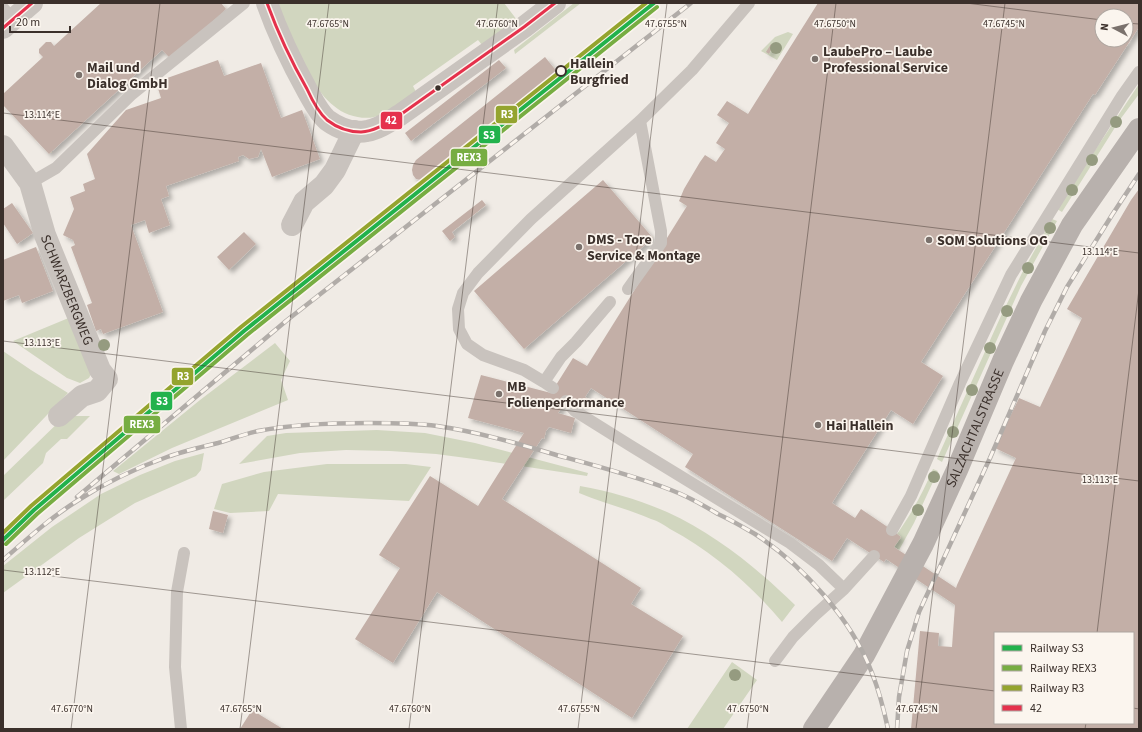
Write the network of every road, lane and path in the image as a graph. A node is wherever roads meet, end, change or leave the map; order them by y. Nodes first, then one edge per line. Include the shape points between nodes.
1 (32, 3) edge
2 (244, 3) edge
3 (267, 3) edge
4 (555, 3) edge
5 (749, 3) edge
6 (6, 18) edge
7 (1139, 72) edge
8 (640, 121) junction
9 (1139, 129) edge
10 (354, 131) junction
11 (3, 146) edge
12 (30, 183) junction
13 (292, 224) dead end
14 (628, 289) dead end
15 (610, 302) dead end
16 (566, 401) dead end
17 (58, 416) dead end
18 (892, 530) dead end
19 (184, 553) dead end
20 (874, 556) dead end
21 (844, 589) junction
22 (775, 661) dead end
23 (181, 729) edge
24 (814, 729) edge

1 - 6 street
2 - 12 lane via 132,94 56,168
3 - 10 street via 282,42 314,102 326,119 340,128
4 - 10 street via 400,115 367,131
5 - 8 lane via 692,70
7 - 18 lane via 1011,275 911,496
8 - 14 lane via 661,231 660,243
8 - 15 lane via 531,218 478,273 463,293 458,309 459,329 466,344 483,355 524,370 549,385 561,357
9 - 24 main road, SALZACHTALSTRASSE via 1072,225 1031,301 923,544 864,655
10 - 13 street via 335,170 324,185 304,202
11 - 12 street, SCHWARZBERGWEG
12 - 17 street, SCHWARZBERGWEG via 45,235 100,370 107,379 97,390 82,396
16 - 21 lane via 575,411 790,543 819,565
19 - 23 lane via 177,592 175,668
20 - 21 lane
21 - 22 lane via 793,637

